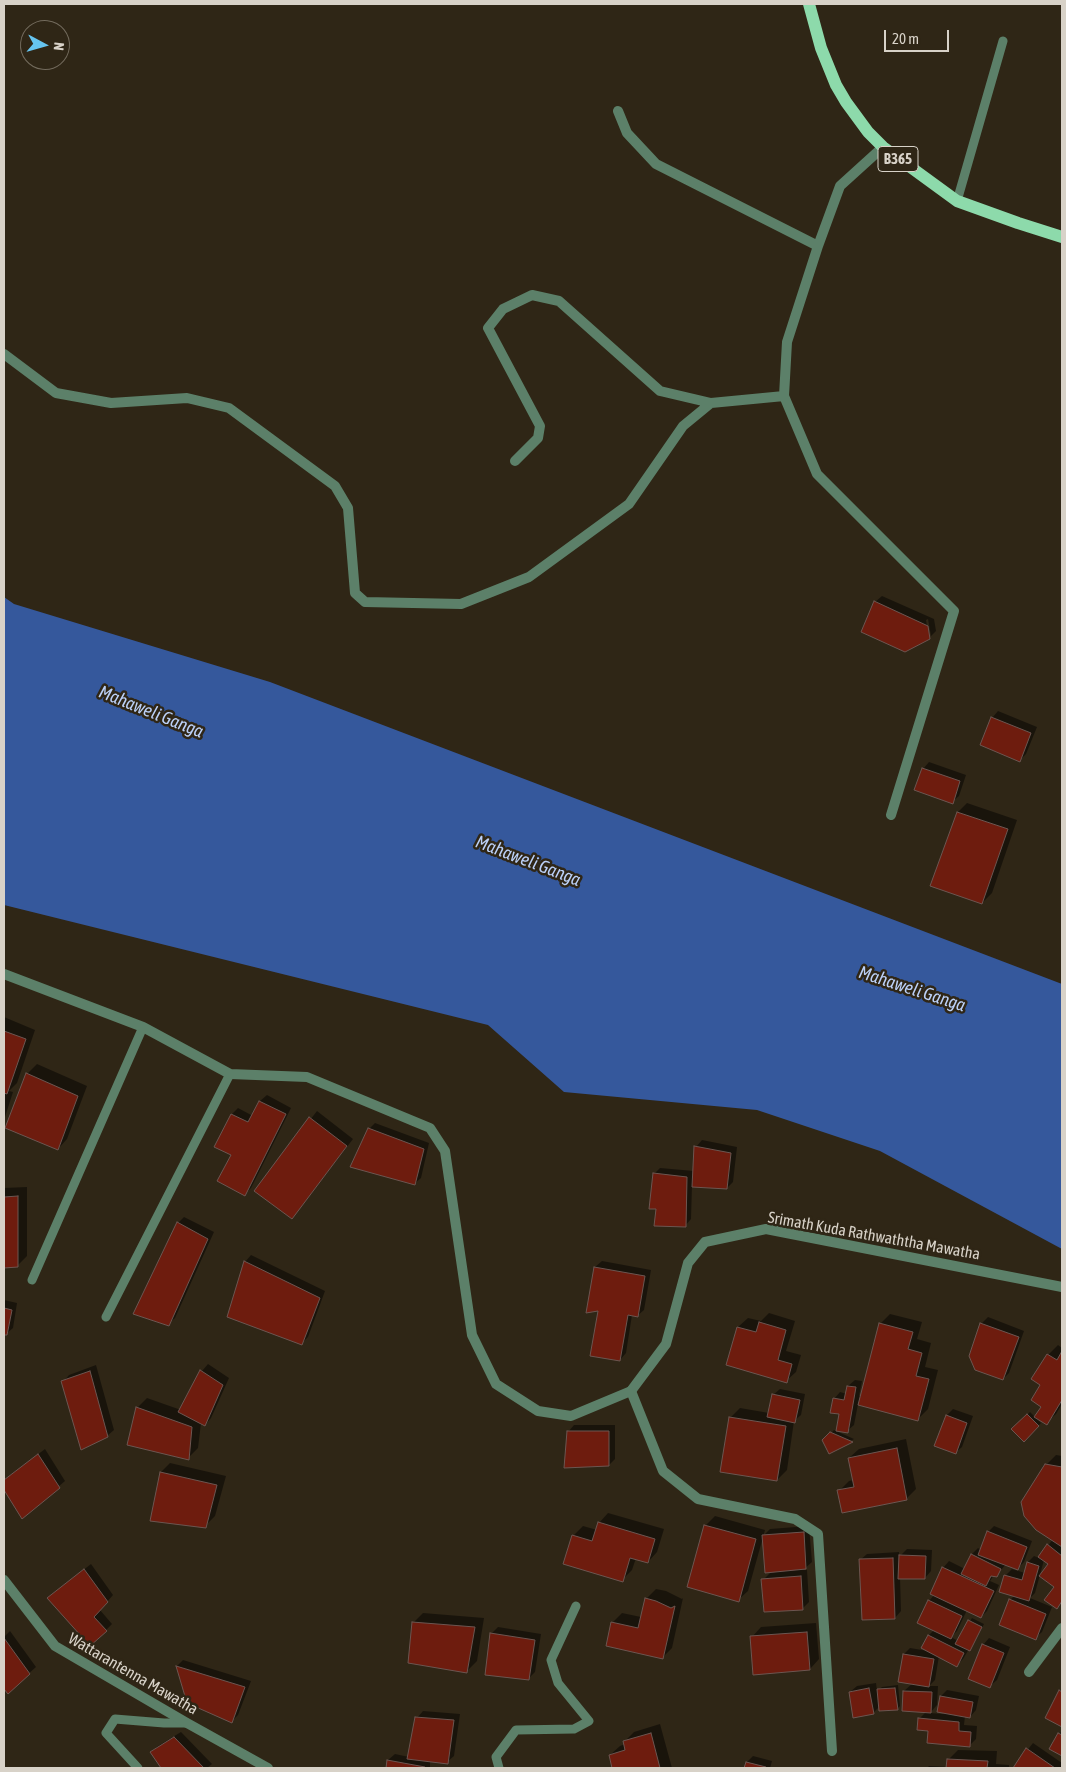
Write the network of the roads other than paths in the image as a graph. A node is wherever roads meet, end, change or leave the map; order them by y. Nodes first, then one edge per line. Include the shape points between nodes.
1 (809, 4) edge
2 (1003, 41) dead end
3 (618, 111) dead end
4 (883, 147) junction
5 (957, 201) junction
6 (1062, 237) edge
7 (818, 246) junction
8 (4, 354) edge
9 (784, 396) junction
10 (711, 403) junction
11 (515, 461) dead end
12 (891, 815) dead end
13 (4, 974) edge
14 (143, 1027) junction
15 (230, 1074) junction
16 (32, 1280) dead end
17 (1062, 1287) edge
18 (106, 1317) dead end
19 (631, 1391) junction
20 (4, 1580) edge
21 (576, 1606) dead end
22 (1062, 1628) edge
23 (1029, 1672) dead end
24 (187, 1724) junction
25 (832, 1751) dead end
26 (138, 1768) edge
27 (268, 1768) edge
28 (499, 1768) edge

1 - 4 main road, B365 via 821,48 836,85 868,132
2 - 5 lane
3 - 7 street via 627,134 656,164
4 - 5 main road, B365
4 - 7 street via 840,186
5 - 6 main road, B365
7 - 9 street via 787,342
8 - 10 street via 56,393 111,403 188,398 230,408 334,486 348,508 355,593 365,602 461,604 529,577 629,504 683,426
9 - 10 street
9 - 12 street via 817,474 954,611
10 - 11 street via 660,391 560,301 532,295 502,309 488,328 540,426 538,438
13 - 14 street
14 - 15 street
14 - 16 lane
15 - 18 lane
15 - 19 street via 307,1077 430,1128 445,1151 472,1335 496,1384 538,1411 571,1416
17 - 19 street, Srimath Kuda Rathwaththa Mawatha via 766,1229 705,1242 688,1263 666,1344
19 - 25 street via 663,1471 698,1499 795,1518 818,1534
20 - 24 street, Wattarantenna Mawatha via 55,1646
21 - 28 lane via 551,1660 558,1683 589,1721 574,1729 516,1730 496,1758
22 - 23 street
24 - 26 lane via 115,1719 106,1733
24 - 27 street, Wattarantenna Mawatha

